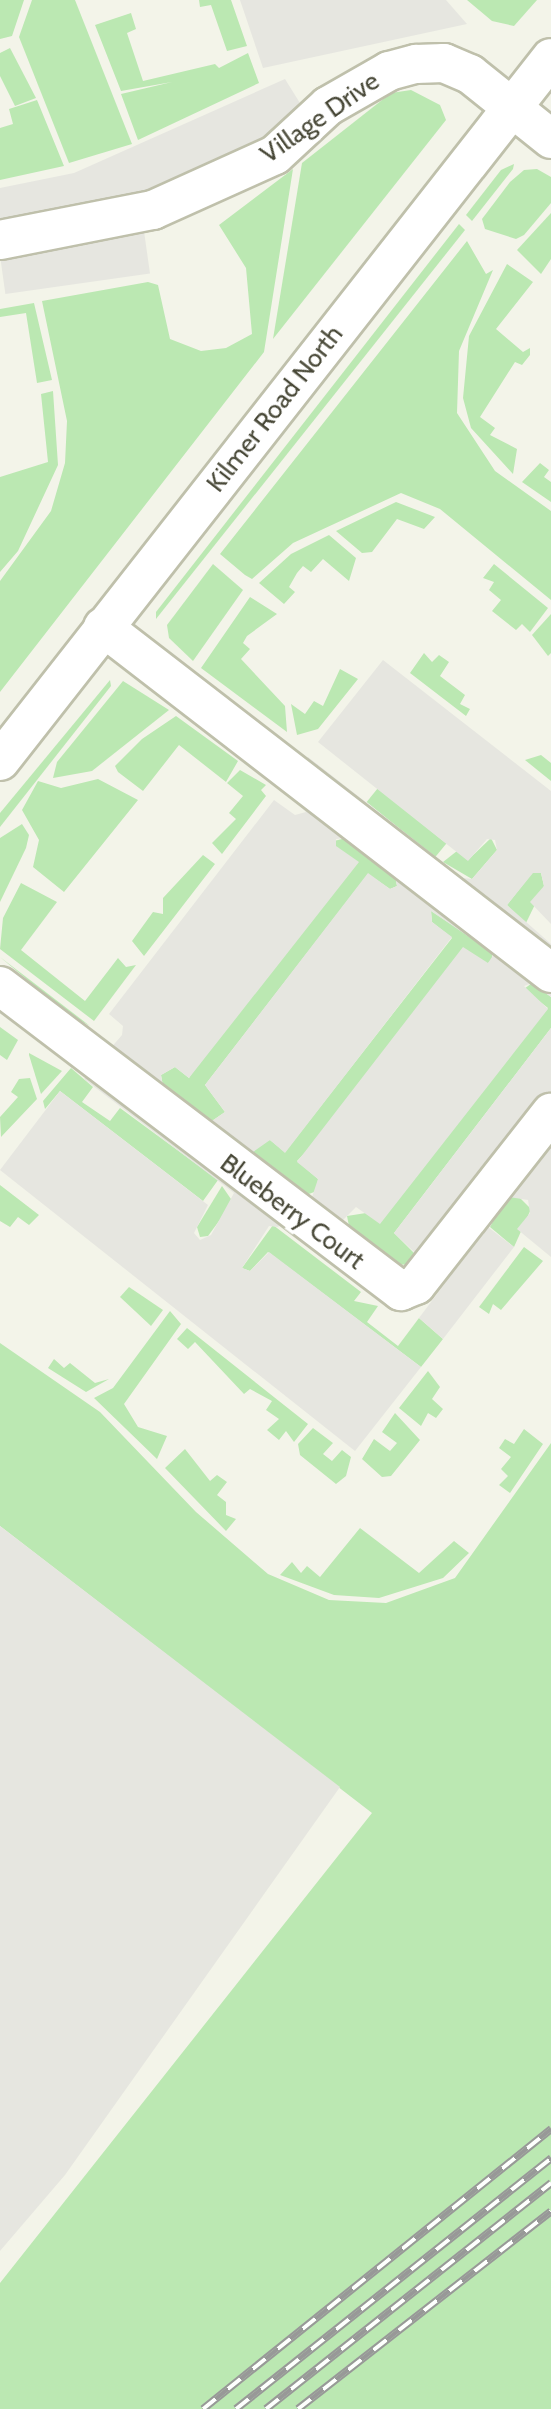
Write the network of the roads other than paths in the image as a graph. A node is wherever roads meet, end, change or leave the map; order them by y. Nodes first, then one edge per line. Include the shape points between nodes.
1 (551, 58) edge
2 (513, 108) junction
3 (551, 139) edge
4 (0, 240) edge
5 (103, 628) junction
6 (0, 761) edge
7 (551, 973) edge
8 (0, 986) edge
9 (551, 1113) edge

1 - 2 street, Kilmer Road North
2 - 3 street, Village Drive
2 - 4 street, Village Drive via 471,74 444,63 388,71 328,107 275,155 153,210
2 - 5 street, Kilmer Road North
5 - 6 street, Kilmer Road North
5 - 7 street
8 - 9 street, Blueberry Court via 401,1291 416,1285

